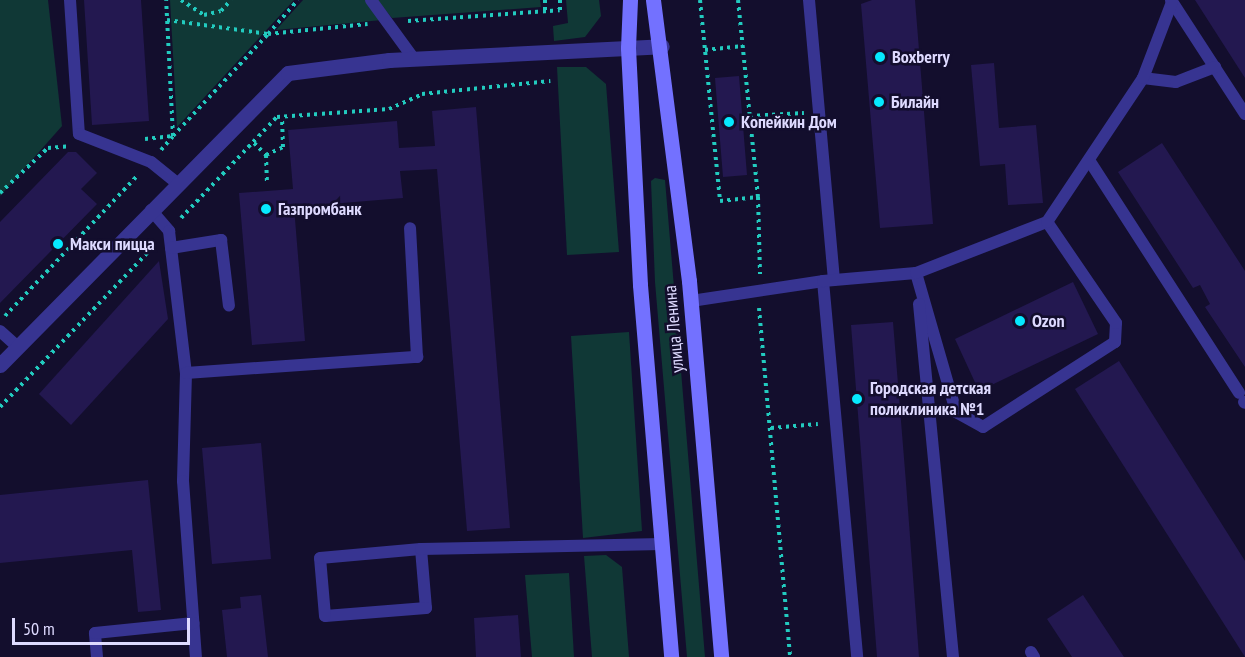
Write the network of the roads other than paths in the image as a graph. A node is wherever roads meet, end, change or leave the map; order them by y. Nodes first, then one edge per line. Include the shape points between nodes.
1 (70, 0) edge
2 (371, 0) edge
3 (630, 0) edge
4 (653, 0) edge
5 (809, 0) edge
6 (1172, 1) edge
7 (662, 46) junction
8 (628, 48) junction
9 (414, 59) junction
10 (1215, 67) junction
11 (1143, 78) junction
12 (1245, 114) edge
13 (1089, 160) junction
14 (177, 183) junction
15 (151, 210) junction
16 (1047, 222) junction
17 (410, 228) dead end
18 (171, 248) junction
19 (916, 273) junction
20 (828, 280) junction
21 (691, 301) junction
22 (229, 306) dead end
23 (0, 331) edge
24 (18, 347) junction
25 (0, 365) edge
26 (186, 373) junction
27 (1243, 399) edge
28 (662, 544) junction
29 (421, 549) junction
30 (193, 623) junction
31 (97, 657) edge
32 (196, 657) edge
33 (671, 657) edge
34 (721, 657) edge
35 (856, 657) edge
36 (953, 657) edge

1 - 14 lane via 79,134 151,162
2 - 9 lane
3 - 8 main road, улица Ленина
4 - 7 main road, улица Ленина
5 - 20 lane
6 - 10 lane
6 - 11 lane
7 - 8 street
7 - 21 main road, улица Ленина
8 - 9 street
8 - 28 main road, улица Ленина via 640,285
9 - 14 street via 288,73
10 - 11 lane via 1176,82
10 - 12 lane
11 - 13 lane
13 - 16 lane
13 - 27 lane
14 - 15 street
15 - 18 lane via 169,231
15 - 24 street
16 - 19 lane
16 - 19 lane via 1116,323 1115,342 983,427 956,412
17 - 26 lane via 417,357
18 - 22 lane via 220,240
18 - 26 lane
19 - 20 lane
19 - 36 lane
20 - 21 lane
20 - 35 lane
21 - 34 main road, улица Ленина
23 - 24 lane
24 - 25 street
26 - 30 lane via 183,482
28 - 29 lane
28 - 33 main road, улица Ленина
29 - 29 lane via 320,558 325,616 426,608
30 - 31 lane via 95,633
30 - 32 lane

